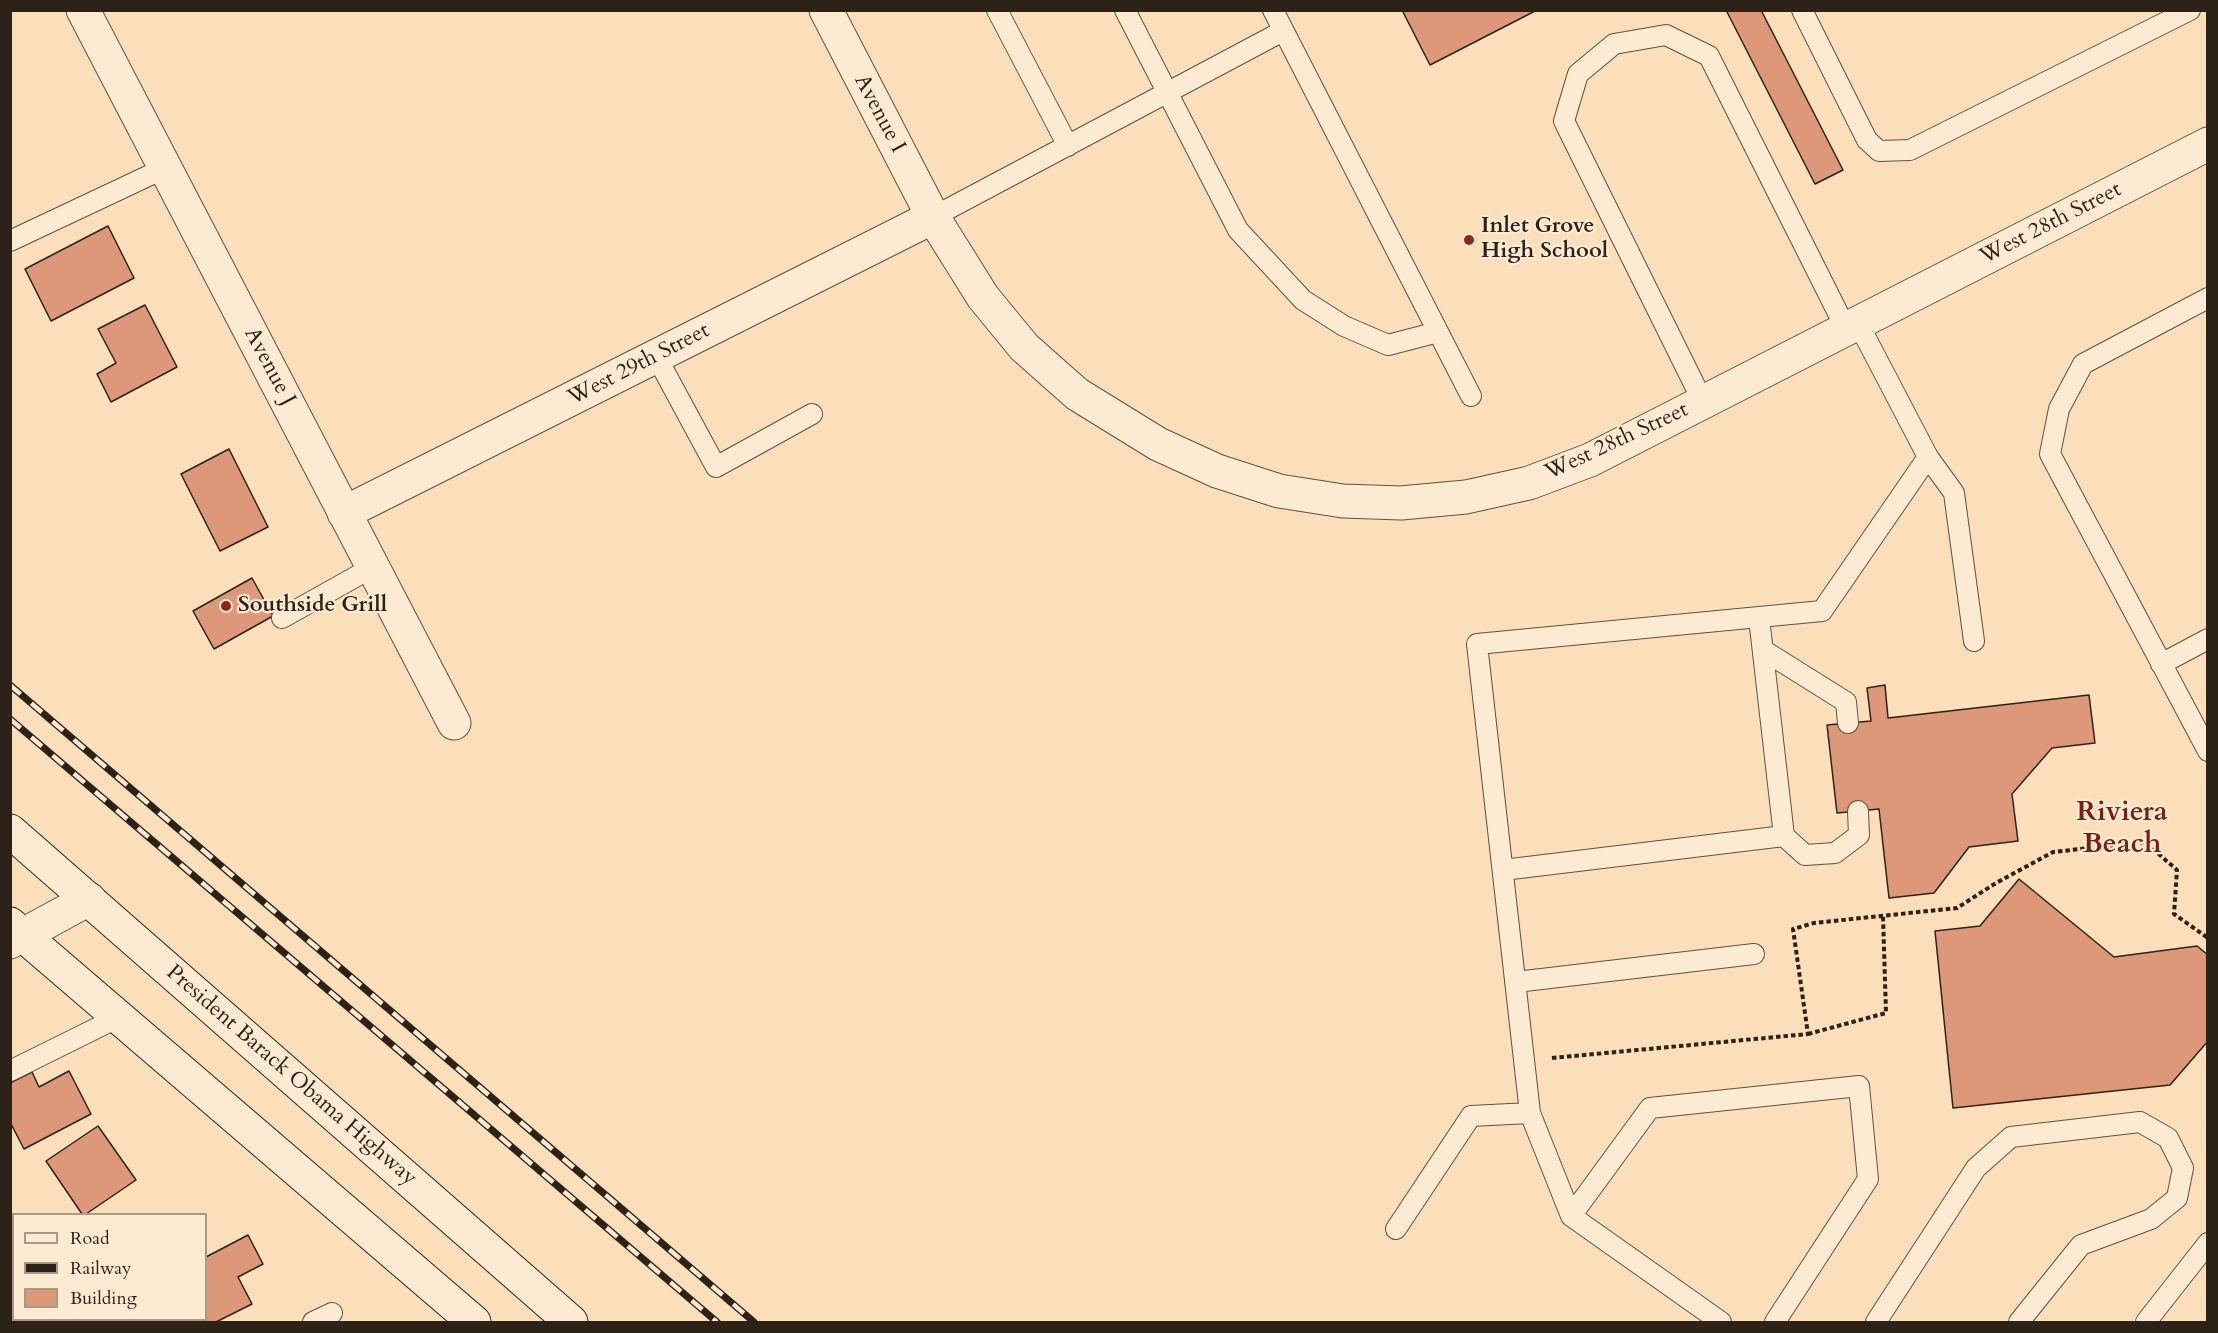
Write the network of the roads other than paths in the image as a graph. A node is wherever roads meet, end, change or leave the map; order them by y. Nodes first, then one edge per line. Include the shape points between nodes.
1 (83, 10) edge
2 (826, 10) edge
3 (997, 10) edge
4 (1125, 10) edge
5 (1273, 10) edge
6 (1802, 10) edge
7 (2190, 10) edge
8 (1283, 31) junction
9 (1169, 92) junction
10 (2208, 144) edge
11 (1068, 146) junction
12 (165, 168) junction
13 (933, 217) junction
14 (10, 241) edge
15 (2208, 298) edge
16 (1852, 326) junction
17 (1438, 332) junction
18 (656, 356) junction
19 (1471, 396) dead end
20 (1703, 402) junction
21 (812, 414) dead end
22 (1928, 456) junction
23 (344, 513) junction
24 (373, 567) junction
25 (282, 618) dead end
26 (1759, 618) junction
27 (2208, 639) edge
28 (1974, 641) dead end
29 (1763, 650) junction
30 (2162, 664) junction
31 (454, 723) dead end
32 (1848, 723) dead end
33 (2208, 751) edge
34 (1858, 811) dead end
35 (10, 831) edge
36 (1784, 836) junction
37 (1503, 870) junction
38 (89, 899) junction
39 (15, 934) edge
40 (1754, 954) dead end
41 (1516, 982) junction
42 (119, 1017) junction
43 (10, 1071) edge
44 (1530, 1113) junction
45 (1571, 1216) junction
46 (1396, 1230) dead end
47 (2208, 1243) edge
48 (332, 1313) dead end
49 (557, 1319) edge
50 (313, 1323) edge
51 (474, 1323) edge
52 (1721, 1323) edge
53 (1775, 1323) edge
54 (1876, 1323) edge
55 (2019, 1323) edge
56 (2146, 1323) edge

1 - 12 street, Avenue J
2 - 13 street, Avenue I
3 - 11 lane
4 - 9 lane
5 - 8 lane
6 - 7 lane via 1867,140 1879,151 1910,150
8 - 9 lane
8 - 17 lane
9 - 11 lane
9 - 17 lane via 1238,230 1303,300 1344,326 1388,345
10 - 16 street, West 28th Street
11 - 13 lane
12 - 14 lane
12 - 23 street, Avenue J
13 - 18 street, West 29th Street
13 - 20 street, West 28th Street via 983,297 1023,347 1077,394 1158,444 1217,471 1280,490 1343,501 1401,503 1466,497 1529,483 1590,460
15 - 30 lane via 2084,364 2059,409 2050,454
16 - 20 street, West 28th Street
16 - 20 lane via 1709,56 1666,35 1614,44 1578,74 1564,121
16 - 22 lane
17 - 19 lane
18 - 21 lane via 716,467
18 - 23 street, West 29th Street
22 - 26 lane via 1822,611
22 - 28 lane via 1954,493
23 - 24 street, Avenue J
24 - 25 lane
24 - 31 street, Avenue J
26 - 29 lane
26 - 37 lane via 1478,644
27 - 30 lane
29 - 32 lane via 1846,702
29 - 36 lane
30 - 33 lane
34 - 36 lane via 1859,835 1835,853 1805,855
35 - 38 street, President Barack Obama Highway
36 - 37 lane
37 - 41 lane
38 - 39 street
38 - 49 street, President Barack Obama Highway
39 - 42 street
40 - 41 lane
41 - 44 lane
42 - 43 lane
42 - 51 street
44 - 45 lane
44 - 46 lane via 1471,1116
45 - 52 lane
45 - 53 lane via 1650,1108 1859,1086 1868,1179
47 - 56 lane
48 - 50 lane
54 - 55 lane via 1976,1168 2012,1137 2140,1122 2168,1138 2182,1168 2177,1198 2151,1219 2081,1245

